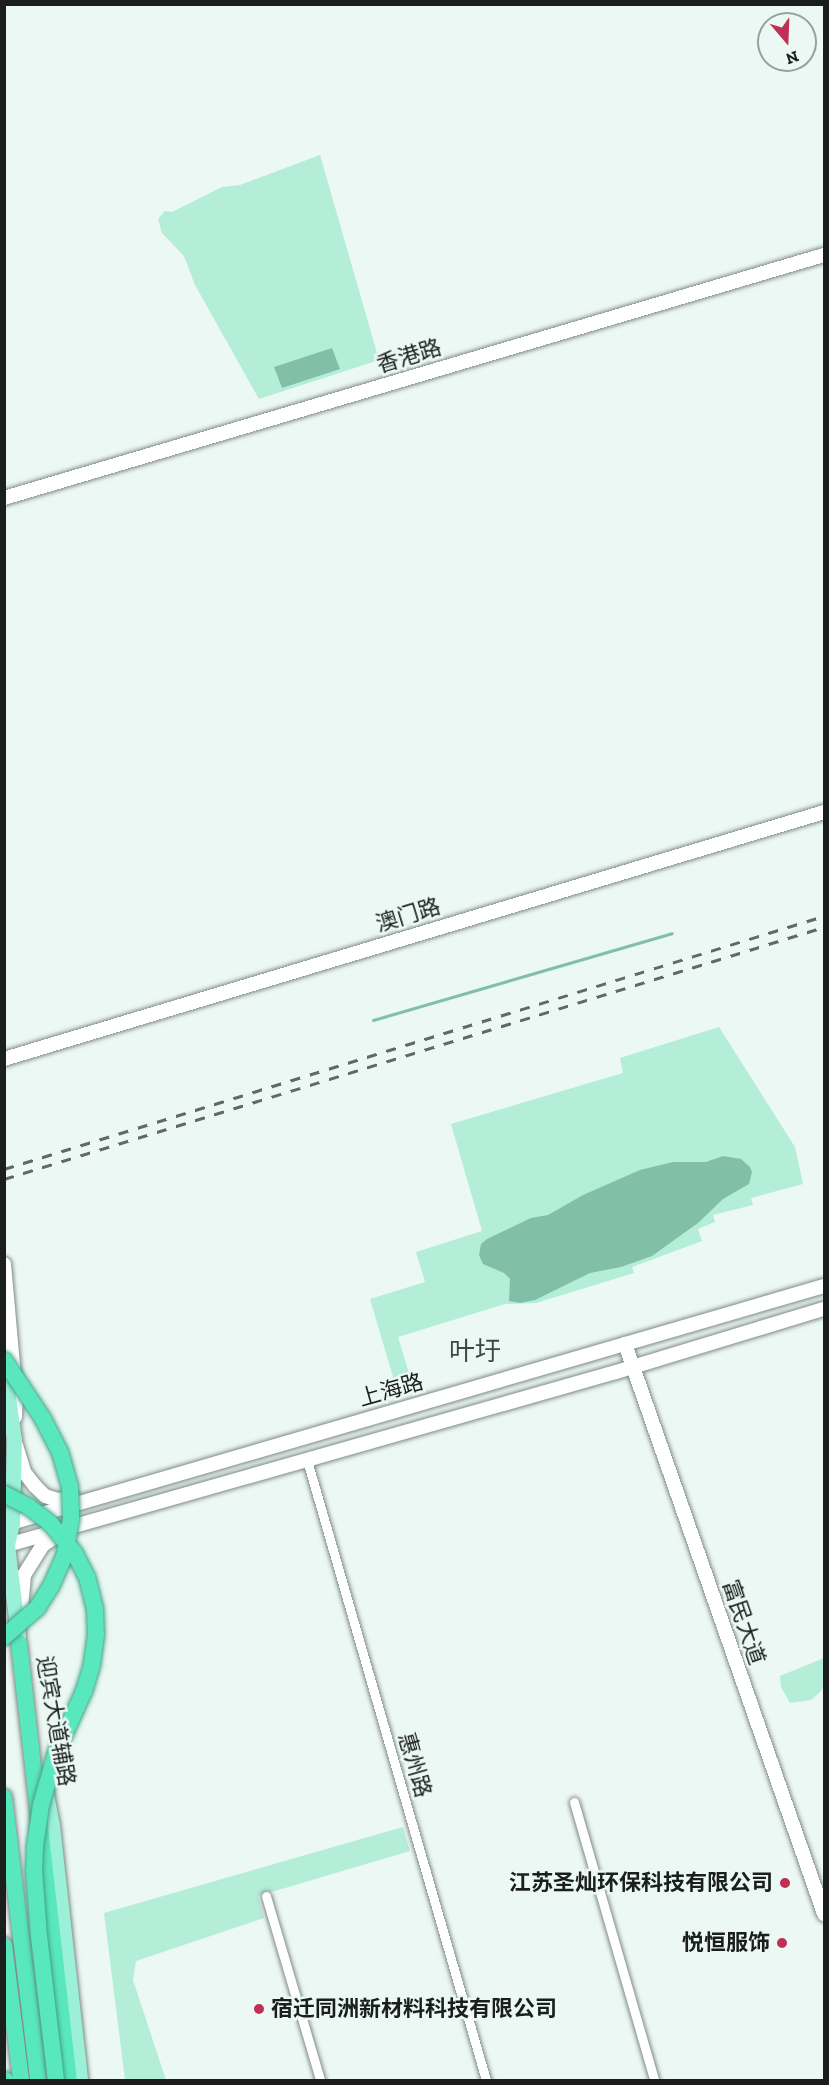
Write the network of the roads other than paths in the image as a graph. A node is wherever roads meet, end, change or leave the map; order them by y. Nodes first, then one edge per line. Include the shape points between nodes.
1 (825, 255) edge
2 (4, 498) edge
3 (825, 812) edge
4 (4, 1059) edge
5 (4, 1264) edge
6 (825, 1286) edge
7 (825, 1309) edge
8 (733, 1313) junction
9 (743, 1333) junction
10 (625, 1344) junction
11 (4, 1360) edge
12 (632, 1367) junction
13 (4, 1370) edge
14 (526, 1373) junction
15 (536, 1395) junction
16 (14, 1439) junction
17 (307, 1460) junction
18 (169, 1477) junction
19 (4, 1494) edge
20 (175, 1498) junction
21 (8, 1524) edge
22 (6, 1545) edge
23 (11, 1640) edge
24 (4, 1797) edge
25 (574, 1802) dead end
26 (266, 1896) dead end
27 (825, 1914) edge
28 (4, 1945) edge
29 (21, 2080) edge
30 (38, 2080) edge
31 (56, 2080) edge
32 (69, 2080) edge
33 (80, 2080) edge
34 (320, 2080) edge
35 (486, 2080) edge
36 (654, 2080) edge

1 - 2 street, 香港路
3 - 4 street, 澳门路
5 - 16 street via 16,1398
6 - 8 street, 上海路
7 - 9 street, 上海路
8 - 9 street via 728,1319 730,1328
8 - 10 street, 上海路
9 - 12 street, 上海路
10 - 12 street, 富民大道
10 - 14 street, 上海路
11 - 23 highway, bridge via 60,1452 70,1487 71,1519 64,1557 51,1586
12 - 15 street, 上海路
12 - 27 street, 富民大道
13 - 16 main road, 迎宾大道辅路
14 - 15 street via 536,1383
14 - 18 street, 上海路
15 - 17 street, 上海路
16 - 18 street via 24,1472 45,1496 58,1500
16 - 21 main road, 迎宾大道辅路
17 - 20 street, 上海路
17 - 35 street, 惠州路
18 - 21 street, 上海路
19 - 31 highway, bridge via 51,1524 74,1552 87,1577 95,1608 92,1665 56,1753 41,1805 35,1846 39,1936
20 - 22 street, 上海路
20 - 23 street via 54,1537 43,1545 24,1575
21 - 22 main road, 迎宾大道辅路
22 - 23 main road, 迎宾大道辅路
23 - 32 highway
23 - 33 main road, 迎宾大道辅路 via 52,1825
24 - 30 highway
25 - 36 street
26 - 34 street
28 - 29 highway

